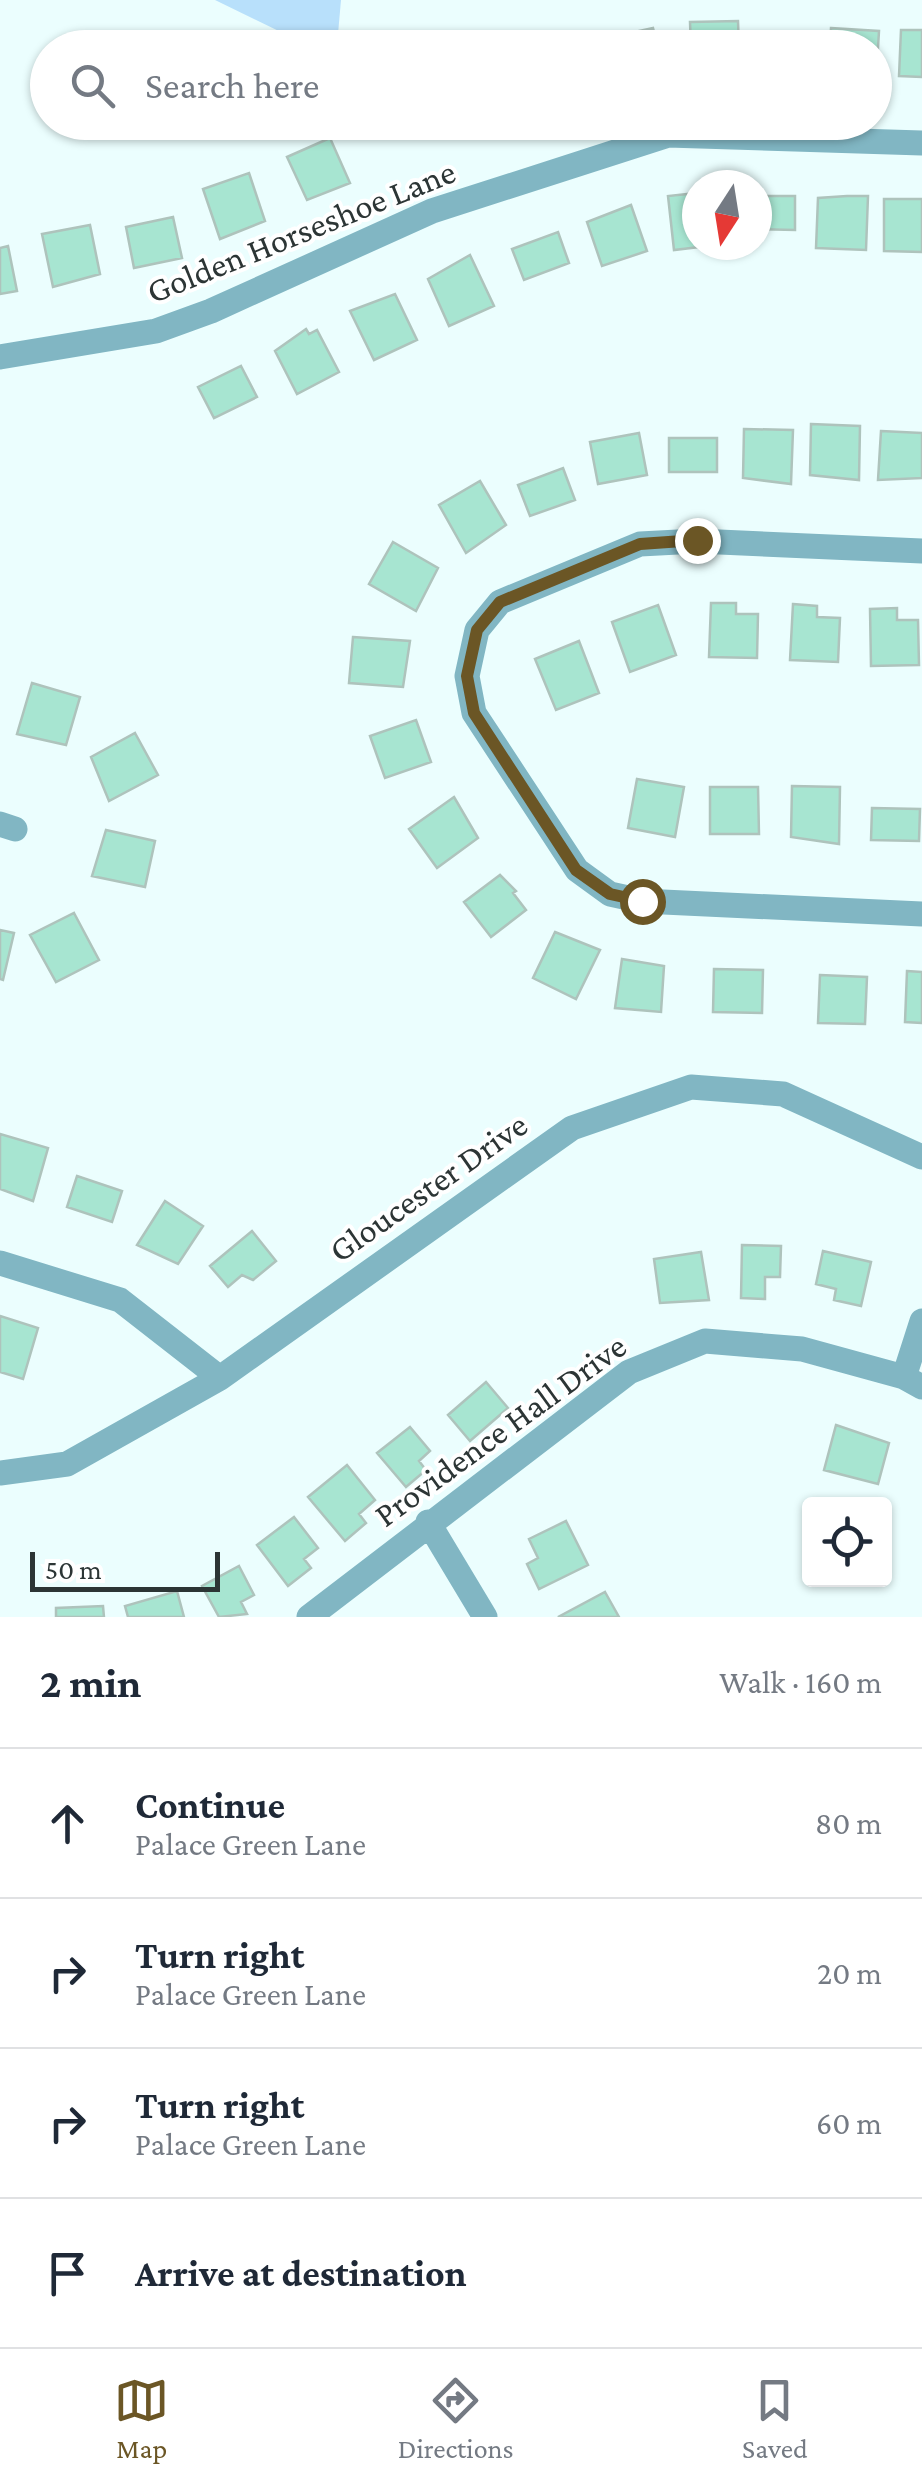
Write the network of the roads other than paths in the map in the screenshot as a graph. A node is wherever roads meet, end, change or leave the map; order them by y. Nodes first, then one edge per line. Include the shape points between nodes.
1 (652, 140) edge
2 (809, 140) edge
3 (922, 144) edge
4 (0, 357) edge
5 (922, 551) edge
6 (922, 914) edge
7 (922, 1157) edge
8 (0, 1263) edge
9 (922, 1321) edge
10 (220, 1378) junction
11 (913, 1382) edge
12 (0, 1472) edge
13 (428, 1522) junction
14 (309, 1617) edge
15 (485, 1617) edge

1 - 4 street, Golden Horseshoe Lane via 432,211 156,331
2 - 3 street, Golden Horseshoe Lane
5 - 6 street via 697,540 640,544 500,602 477,630 467,676 474,713 576,870 610,894
7 - 10 street, Gloucester Drive via 783,1094 692,1086 572,1128
8 - 10 street via 120,1300
9 - 11 street
10 - 12 street, Gloucester Drive via 67,1464
11 - 13 street, Providence Hall Drive via 802,1349 705,1340 628,1372
13 - 14 street, Providence Hall Drive
13 - 15 street

